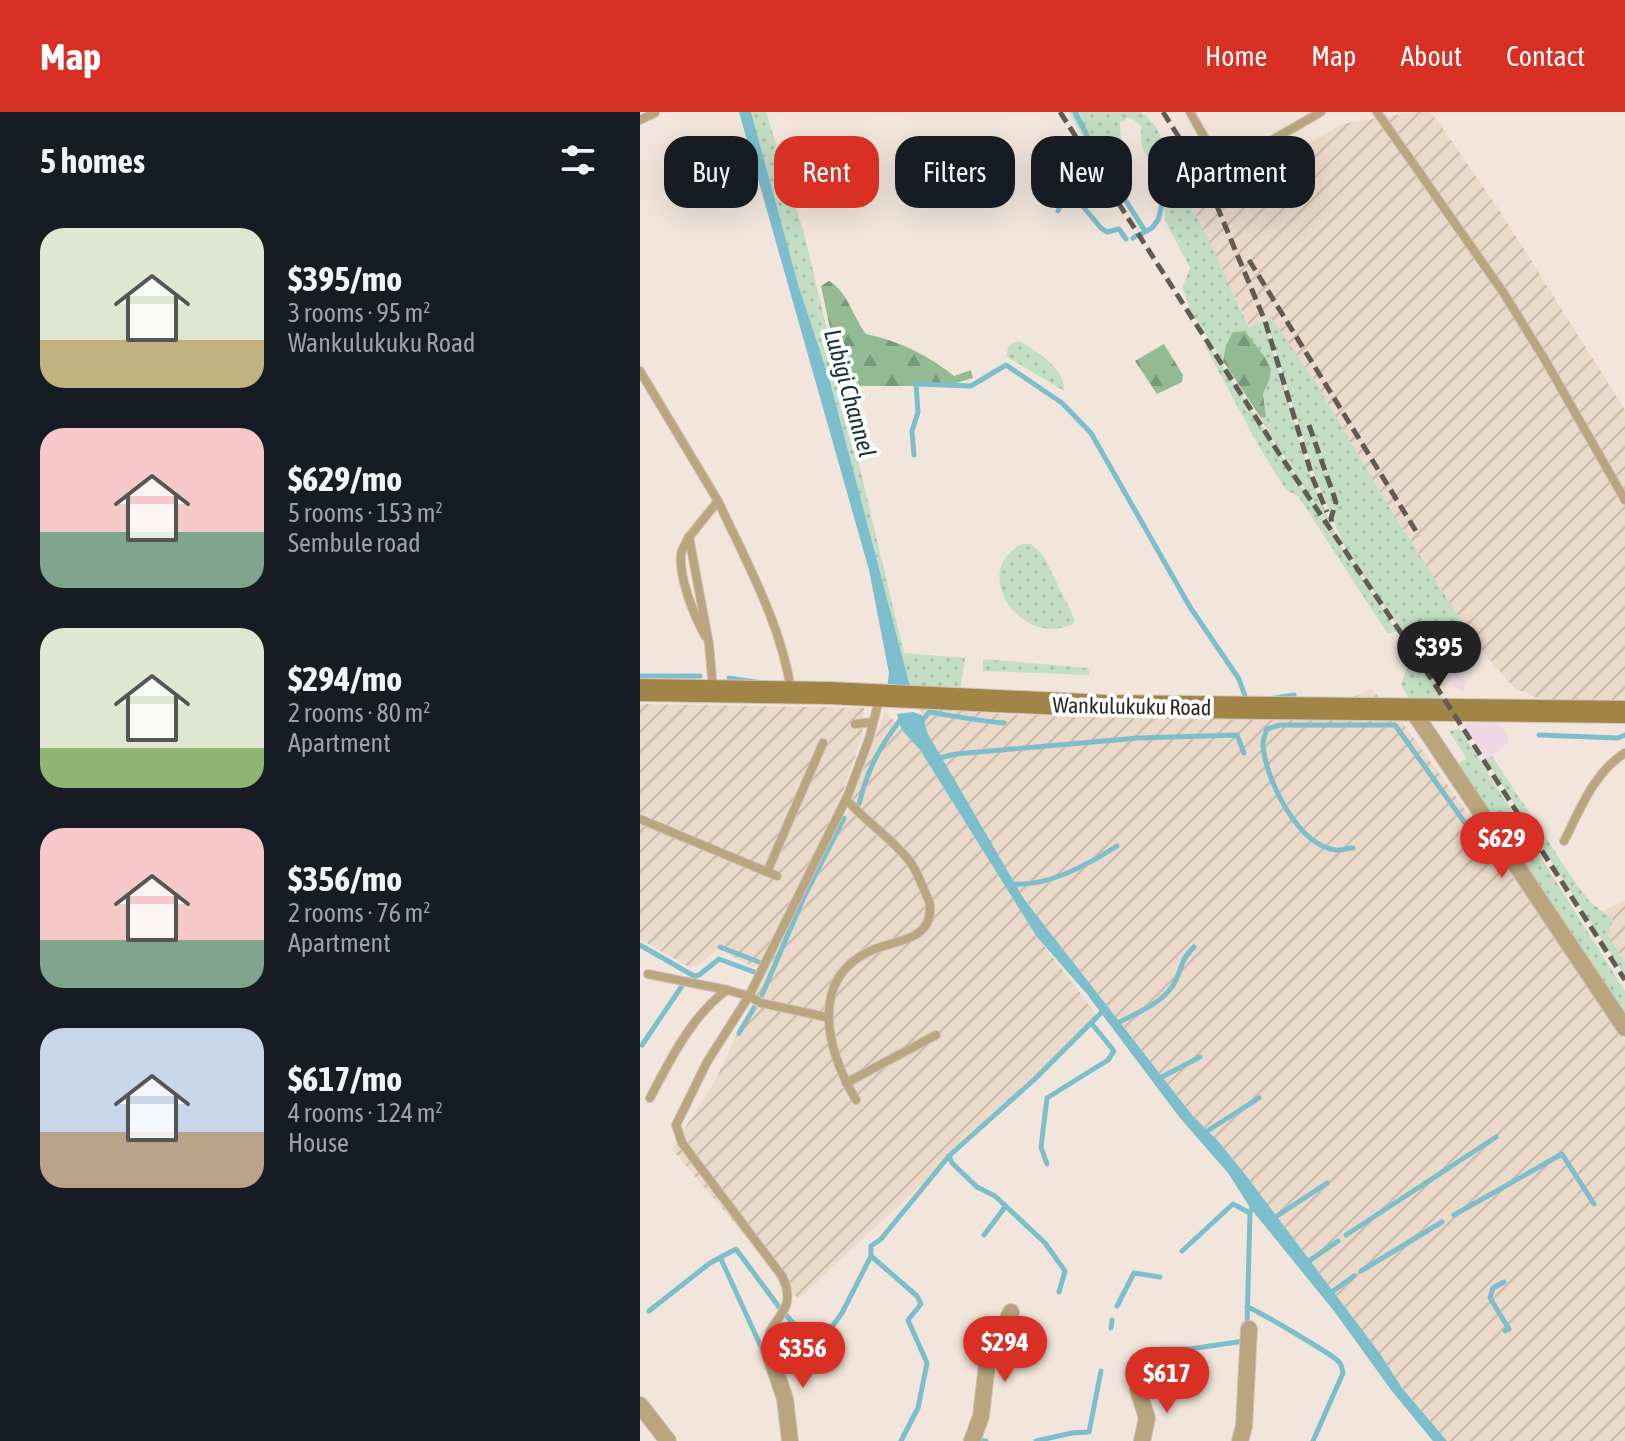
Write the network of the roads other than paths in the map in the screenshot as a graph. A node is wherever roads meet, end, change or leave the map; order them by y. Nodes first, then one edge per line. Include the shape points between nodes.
1 (1190, 112) edge
2 (1321, 112) edge
3 (1377, 112) edge
4 (655, 113) edge
5 (640, 120) edge
6 (640, 371) edge
7 (1625, 500) edge
8 (718, 501) junction
9 (640, 690) edge
10 (713, 690) junction
11 (791, 693) junction
12 (880, 695) junction
13 (1413, 711) junction
14 (1625, 712) edge
15 (873, 722) junction
16 (855, 724) dead end
17 (823, 743) dead end
18 (1625, 753) edge
19 (846, 799) junction
20 (640, 819) edge
21 (1564, 841) dead end
22 (767, 872) junction
23 (777, 876) dead end
24 (648, 974) dead end
25 (727, 990) junction
26 (755, 1000) junction
27 (826, 1017) junction
28 (1625, 1028) edge
29 (936, 1035) dead end
30 (846, 1083) junction
31 (650, 1098) dead end
32 (856, 1100) dead end
33 (1011, 1312) dead end
34 (1249, 1329) dead end
35 (768, 1348) joint
36 (1138, 1390) dead end
37 (640, 1405) edge
38 (668, 1441) edge
39 (790, 1441) edge
40 (972, 1441) edge
41 (1142, 1441) edge
42 (1240, 1441) edge

1 - 2 lane via 1207,142 1226,156 1246,155
3 - 7 lane via 1503,292
4 - 5 lane
6 - 8 lane
8 - 10 lane via 689,537
8 - 11 lane via 764,603 787,664
9 - 10 main road, Wankulukuku Road
10 - 11 main road, Wankulukuku Road
11 - 12 main road, Wankulukuku Road
12 - 13 main road, Wankulukuku Road via 1105,706
12 - 15 lane
13 - 14 main road, Wankulukuku Road
13 - 28 street
15 - 16 lane
15 - 19 lane
17 - 22 lane
18 - 21 lane via 1601,773
19 - 26 lane
19 - 27 lane via 909,859 931,907 926,926 914,937 853,962 834,986
20 - 22 lane
22 - 23 lane
24 - 25 lane
25 - 26 lane
25 - 31 lane via 712,1000 674,1053
26 - 27 lane
26 - 35 lane via 707,1062 676,1125 788,1288 788,1301 767,1340
27 - 30 lane
29 - 30 lane
30 - 32 lane
33 - 40 street via 987,1364 981,1416
34 - 42 street
35 - 39 street via 785,1399
36 - 41 street via 1147,1418
37 - 38 street

